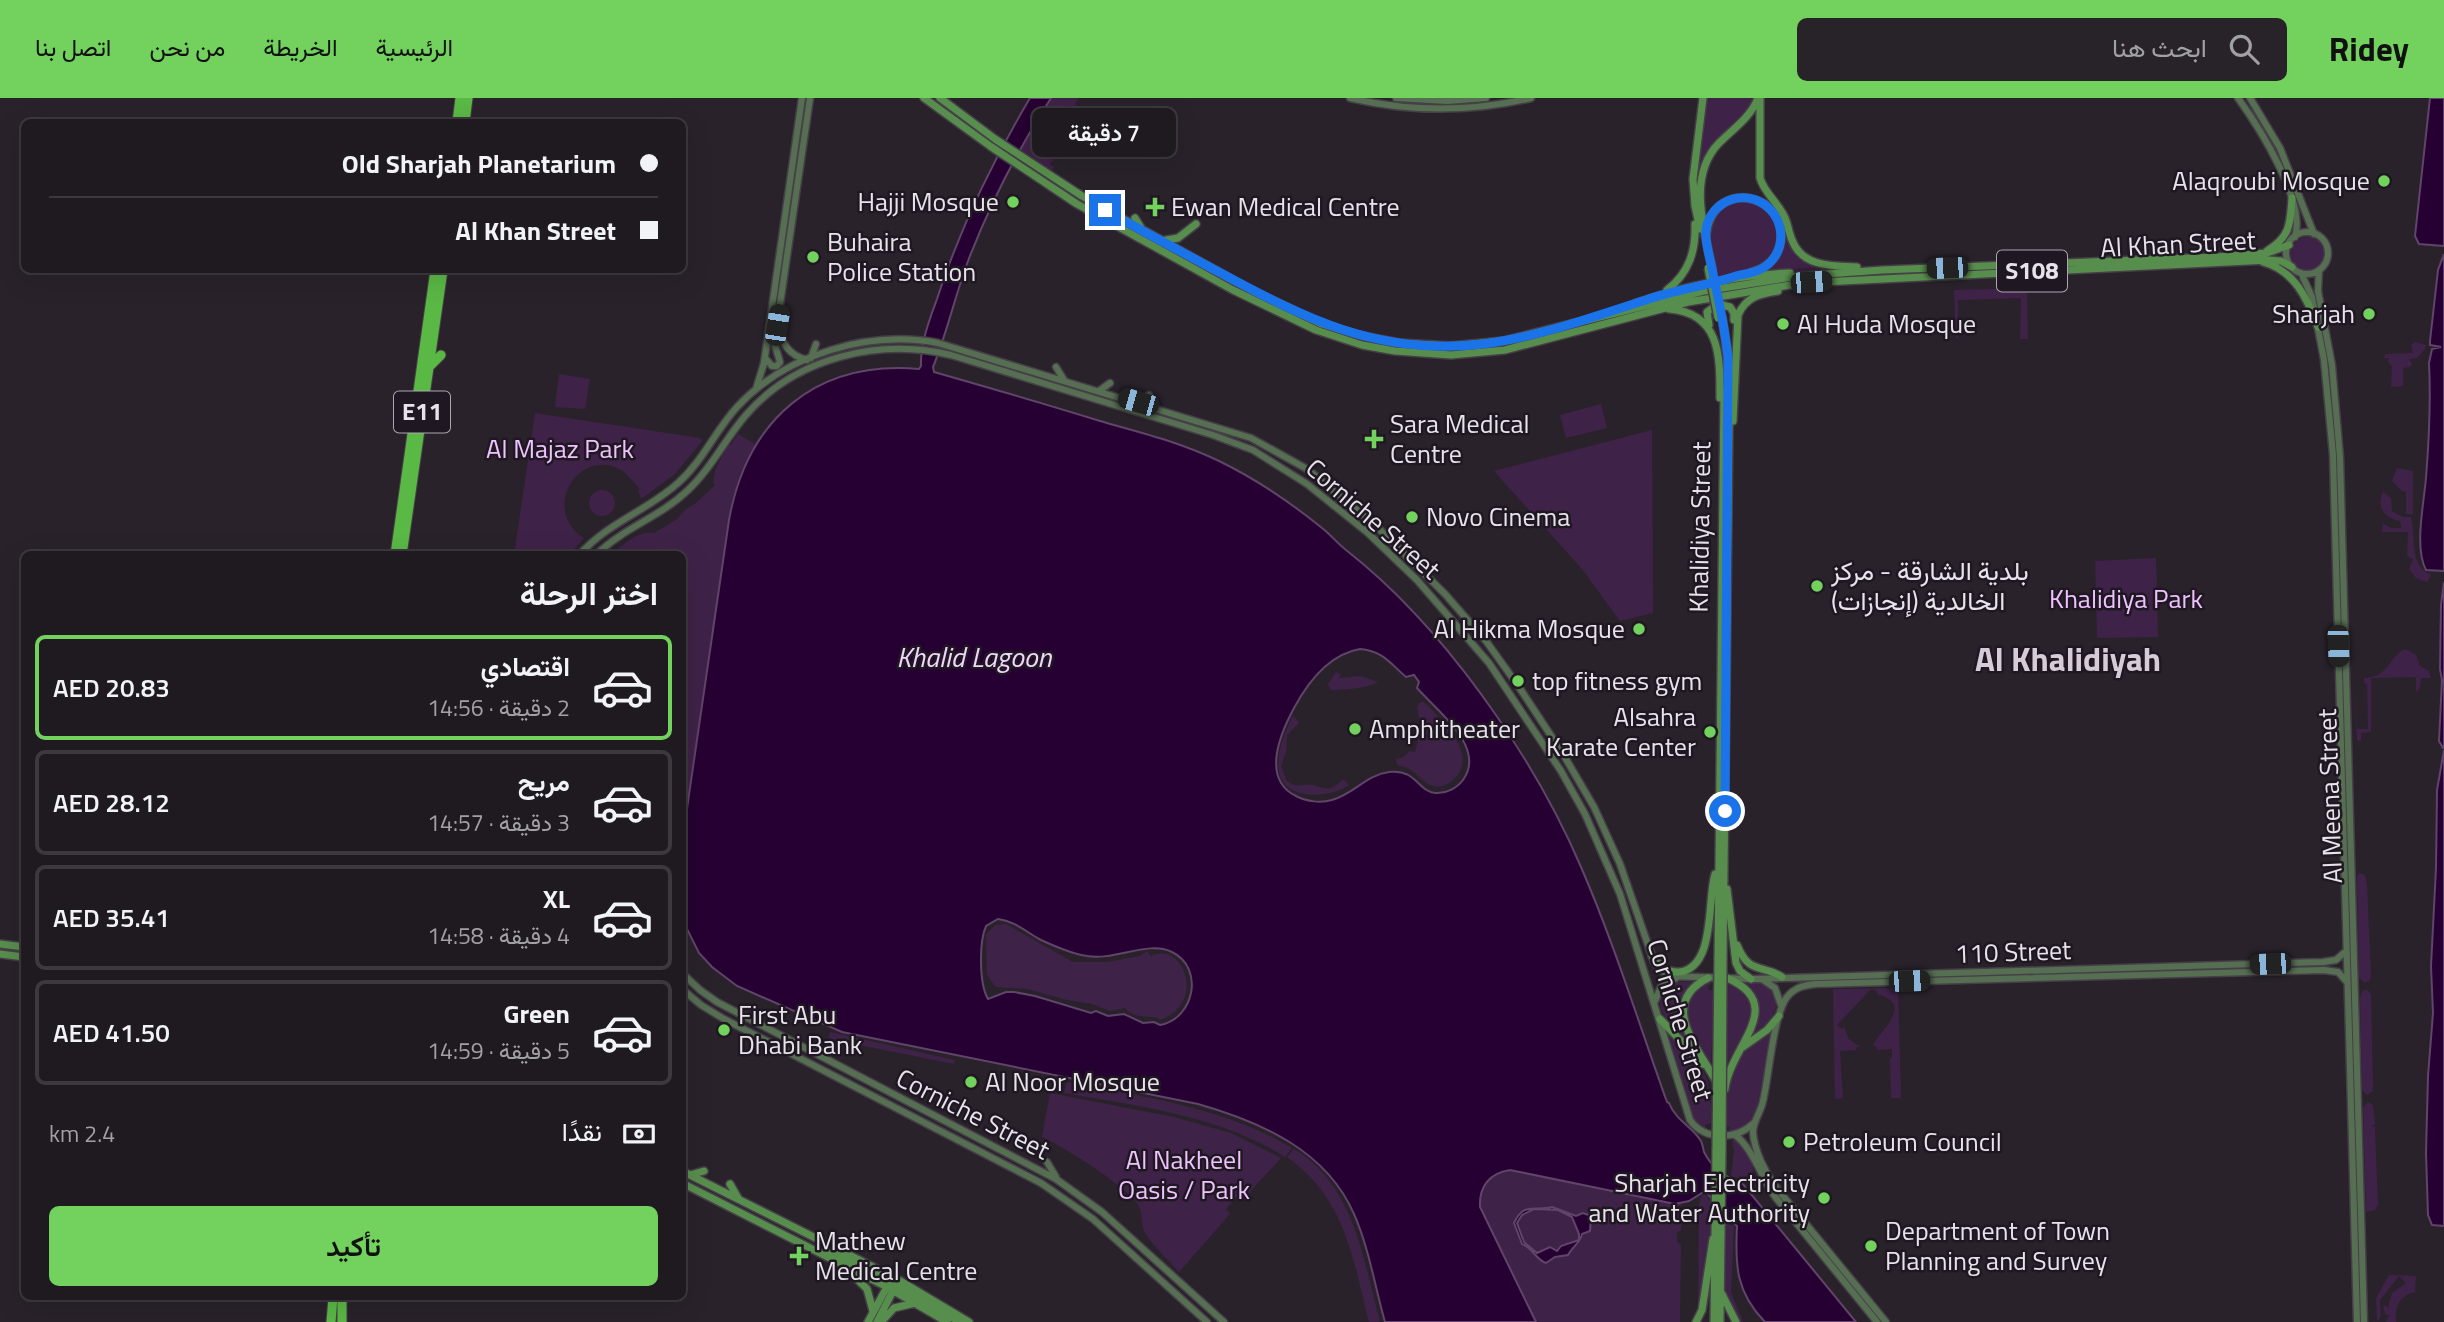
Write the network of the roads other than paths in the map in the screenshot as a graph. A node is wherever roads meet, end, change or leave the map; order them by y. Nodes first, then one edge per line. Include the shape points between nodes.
1 (460, 98) edge
2 (468, 98) edge
3 (806, 98) edge
4 (924, 98) edge
5 (940, 98) edge
6 (1350, 98) edge
7 (1396, 98) edge
8 (1486, 98) edge
9 (1531, 98) edge
10 (1703, 98) edge
11 (1759, 98) edge
12 (2238, 98) edge
13 (2250, 98) edge
14 (1747, 116) junction
15 (457, 119) edge
16 (465, 119) edge
17 (1760, 134) junction
18 (1024, 164) junction
19 (2291, 198) junction
20 (1695, 206) junction
21 (1135, 218) dead end
22 (1196, 224) dead end
23 (1113, 225) junction
24 (1101, 227) dead end
25 (1144, 232) junction
26 (2314, 234) junction
27 (1706, 236) junction
28 (2295, 237) junction
29 (1161, 241) junction
30 (2289, 245) junction
31 (2260, 254) junction
32 (2255, 261) junction
33 (2291, 267) junction
34 (1710, 268) junction
35 (1882, 270) junction
36 (2319, 270) junction
37 (1864, 271) junction
38 (434, 273) edge
39 (443, 273) edge
40 (1829, 273) junction
41 (2301, 273) junction
42 (1728, 279) junction
43 (1843, 280) junction
44 (1808, 282) junction
45 (1658, 296) junction
46 (438, 306) junction
47 (1663, 308) junction
48 (1720, 317) junction
49 (447, 318) dead end
50 (1589, 319) junction
51 (777, 325) junction
52 (2318, 327) junction
53 (1381, 340) junction
54 (1715, 341) junction
55 (816, 344) dead end
56 (1357, 344) junction
57 (1735, 345) junction
58 (441, 355) dead end
59 (765, 358) junction
60 (809, 359) junction
61 (1056, 367) dead end
62 (429, 368) junction
63 (1064, 380) junction
64 (1110, 383) dead end
65 (755, 391) junction
66 (1099, 391) junction
67 (1149, 395) dead end
68 (1138, 402) junction
69 (415, 409) junction
70 (406, 416) dead end
71 (1722, 433) junction
72 (2333, 447) junction
73 (1728, 457) junction
74 (2340, 464) junction
75 (597, 538) junction
76 (1375, 539) junction
77 (1391, 539) junction
78 (396, 551) edge
79 (403, 551) edge
80 (583, 551) edge
81 (597, 551) edge
82 (599, 551) edge
83 (1408, 571) junction
84 (1426, 573) junction
85 (2337, 606) junction
86 (2344, 622) junction
87 (1491, 666) junction
88 (1509, 672) junction
89 (1520, 707) junction
90 (1542, 722) junction
91 (1718, 867) junction
92 (1724, 883) junction
93 (1620, 894) junction
94 (2345, 899) junction
95 (1638, 911) junction
96 (2353, 918) junction
97 (1734, 937) junction
98 (0, 944) edge
99 (21, 947) edge
100 (2346, 951) junction
101 (0, 954) edge
102 (1652, 956) junction
103 (21, 957) edge
104 (1720, 960) junction
105 (2333, 961) junction
106 (2208, 966) junction
107 (2137, 968) junction
108 (2334, 971) junction
109 (2184, 973) junction
110 (1873, 975) junction
111 (2127, 975) junction
112 (686, 977) edge
113 (1782, 977) junction
114 (1676, 978) junction
115 (1709, 978) junction
116 (1727, 978) junction
117 (1754, 978) junction
118 (1856, 982) junction
119 (2347, 983) junction
120 (686, 992) edge
121 (717, 1002) junction
122 (2347, 1002) junction
123 (1655, 1004) junction
124 (701, 1005) junction
125 (1780, 1013) junction
126 (1660, 1019) junction
127 (2355, 1027) junction
128 (743, 1029) junction
129 (769, 1030) junction
130 (1693, 1047) junction
131 (1740, 1049) junction
132 (1716, 1085) junction
133 (930, 1112) junction
134 (915, 1117) junction
135 (1754, 1123) junction
136 (1720, 1126) junction
137 (1735, 1134) junction
138 (980, 1138) junction
139 (965, 1142) junction
140 (1047, 1162) dead end
141 (2352, 1165) junction
142 (1758, 1170) junction
143 (705, 1171) dead end
144 (686, 1173) edge
145 (1056, 1179) junction
146 (730, 1184) dead end
147 (686, 1185) edge
148 (2360, 1185) junction
149 (1775, 1186) junction
150 (713, 1198) junction
151 (738, 1198) junction
152 (704, 1200) dead end
153 (751, 1217) junction
154 (1718, 1217) junction
155 (757, 1227) dead end
156 (816, 1228) dead end
157 (804, 1232) junction
158 (1716, 1232) junction
159 (783, 1233) junction
160 (1120, 1242) junction
161 (1141, 1247) junction
162 (847, 1267) junction
163 (1158, 1277) junction
164 (1179, 1282) junction
165 (895, 1284) junction
166 (1720, 1291) junction
167 (334, 1300) edge
168 (342, 1300) edge
169 (917, 1303) junction
170 (873, 1311) junction
171 (334, 1322) edge
172 (342, 1322) edge
173 (868, 1322) edge
174 (879, 1322) edge
175 (947, 1322) edge
176 (960, 1322) edge
177 (969, 1322) edge
178 (1207, 1322) edge
179 (1224, 1322) edge
180 (1696, 1322) edge
181 (1714, 1322) edge
182 (1720, 1322) edge
183 (1736, 1322) edge
184 (1877, 1322) edge
185 (1886, 1322) edge
186 (2357, 1322) edge
187 (2364, 1322) edge

1 - 15 highway
2 - 16 highway
3 - 51 main road
3 - 59 main road
4 - 18 main road, Al Khan Street / S108 via 990,146
5 - 18 main road, Al Khan Street / S108
6 - 9 main road via 1440,109
7 - 8 main road
10 - 20 main road, Khalidiya Street via 1694,171
11 - 14 main road, Khalidiya Street
11 - 17 main road
12 - 19 main road via 2266,141
13 - 26 main road via 2285,159
14 - 17 main road
14 - 27 main road, Khalidiya Street via 1717,145 1703,167
17 - 35 main road via 1761,183 1783,213 1800,254 1821,265
18 - 23 main road, Al Khan Street / S108
18 - 25 main road, Al Khan Street / S108
19 - 28 main road via 2297,218
19 - 31 main road via 2287,233
20 - 34 main road, Khalidiya Street
20 - 45 main road via 1691,261 1678,281
21 - 25 main road
22 - 29 main road via 1178,238
23 - 24 main road
23 - 56 main road, Al Khan Street / S108 via 1287,318
25 - 29 main road, Al Khan Street / S108
26 - 28 main road
26 - 36 main road via 2328,250
27 - 34 main road, Khalidiya Street
27 - 42 main road via 1714,211 1733,199 1758,201 1776,216 1781,237 1773,259 1757,271
28 - 30 main road
29 - 53 main road, Al Khan Street / S108 via 1295,312
30 - 31 main road, Al Khan Street / S108
30 - 33 main road
31 - 35 main road, Al Khan Street / S108
32 - 33 main road, Al Khan Street / S108 via 2277,260
32 - 43 main road, Al Khan Street / S108
32 - 52 main road via 2278,268 2293,280
33 - 41 main road
34 - 48 main road, Khalidiya Street, bridge
35 - 37 main road, Al Khan Street / S108
36 - 41 main road
36 - 74 main road, Al Meena Street
37 - 40 main road, Al Khan Street / S108
37 - 43 main road via 1844,274
38 - 69 highway, E11 via 423,326
39 - 46 highway, E11
40 - 42 main road
40 - 50 main road, Al Khan Street / S108 via 1722,288
41 - 52 main road, Al Meena Street
42 - 45 main road
43 - 44 main road, Al Khan Street / S108
44 - 47 main road, Al Khan Street / S108
44 - 57 main road via 1750,298 1738,315
45 - 50 main road
46 - 49 highway
46 - 62 highway, E11
47 - 54 main road via 1697,316
47 - 56 main road, Al Khan Street / S108 via 1484,352 1420,354
48 - 71 main road, Khalidiya Street
48 - 73 main road, Khalidiya Street via 1728,357
50 - 53 main road, Al Khan Street / S108 via 1438,346 1406,339
51 - 59 main road via 774,338 780,362 772,366
51 - 60 main road via 789,351
52 - 72 main road, Al Meena Street
53 - 56 main road via 1379,344
54 - 57 main road via 1706,314 1724,304 1734,313
54 - 71 main road
55 - 60 main road
57 - 73 main road
58 - 62 highway
59 - 65 main road
60 - 63 main road, Corniche Street via 858,343 914,339
60 - 65 main road, Corniche Street
61 - 63 main road
62 - 79 highway, E11
63 - 66 main road, Corniche Street
64 - 66 main road
65 - 75 main road, Corniche Street via 737,407 680,482
66 - 68 main road, Corniche Street
67 - 68 main road
68 - 77 main road, Corniche Street via 1271,448 1321,479
69 - 70 highway
69 - 78 highway, E11
71 - 91 main road, Khalidiya Street
72 - 74 main road
72 - 85 main road, Al Meena Street
73 - 92 main road, Khalidiya Street
74 - 86 main road, Al Meena Street
75 - 80 main road, Corniche Street
75 - 81 main road via 603,544
76 - 77 main road via 1387,544
76 - 82 main road, Corniche Street via 1307,484 1252,450 951,355 913,348 849,354 778,386 747,413 684,494
76 - 83 main road, Corniche Street
77 - 84 main road, Corniche Street
83 - 84 main road via 1412,565
83 - 87 main road, Corniche Street
84 - 88 main road, Corniche Street
85 - 86 main road
85 - 94 main road, Al Meena Street
86 - 96 main road, Al Meena Street
87 - 88 main road via 1504,678
87 - 89 main road, Corniche Street
88 - 90 main road, Corniche Street
89 - 90 main road via 1527,704
89 - 93 main road, Corniche Street via 1585,814
90 - 95 main road, Corniche Street via 1598,816
91 - 102 main road via 1700,960 1687,970 1673,972
91 - 104 main road, Khalidiya Street
92 - 97 main road
92 - 104 main road, Khalidiya Street
93 - 95 main road via 1631,913
93 - 123 main road, Corniche Street
94 - 96 main road
94 - 100 main road, Al Meena Street
95 - 102 main road, Corniche Street
96 - 127 main road, Al Meena Street
97 - 113 main road via 1749,963
97 - 117 main road via 1737,966
98 - 99 main road
100 - 105 main road
100 - 119 main road, Al Meena Street
101 - 103 main road
102 - 114 main road, Corniche Street via 1661,971
104 - 132 main road, bridge
104 - 136 main road, bridge
105 - 106 main road, 110 Street
105 - 108 main road
106 - 107 main road, 110 Street
106 - 109 main road
107 - 110 main road, 110 Street
107 - 111 main road via 2126,971
108 - 109 main road, 110 Street
108 - 119 main road
109 - 111 main road, 110 Street
110 - 113 main road, 110 Street
110 - 118 main road
111 - 118 main road, 110 Street
112 - 121 main road, Corniche Street
113 - 117 main road, 110 Street
114 - 115 main road, 110 Street
114 - 123 main road via 1661,987
115 - 116 main road, 110 Street
115 - 130 main road via 1691,989 1684,1003
116 - 117 main road, 110 Street
116 - 131 main road via 1748,990 1756,1004 1755,1020
117 - 125 main road via 1775,988
118 - 125 main road, 110 Street via 1802,986 1790,994
119 - 122 main road, Al Meena Street
120 - 124 main road, Corniche Street
121 - 124 main road via 714,1011
121 - 129 main road, Corniche Street
122 - 127 main road
122 - 141 main road, Al Meena Street
123 - 126 main road, Corniche Street
124 - 128 main road, Corniche Street
125 - 131 main road via 1767,1030
125 - 135 main road via 1764,1097
126 - 130 main road
126 - 137 main road, Corniche Street via 1692,1123 1708,1134
127 - 148 main road, Al Meena Street
128 - 129 main road via 747,1023
128 - 134 main road, Corniche Street
129 - 133 main road, Corniche Street
130 - 132 main road
131 - 136 main road, bridge via 1727,1076
132 - 136 main road, bridge
133 - 134 main road via 935,1118 932,1121
133 - 138 main road, Corniche Street
134 - 139 main road, Corniche Street
135 - 137 main road
135 - 149 main road via 1758,1152
136 - 154 main road, bridge
137 - 142 main road
138 - 139 main road via 961,1134
138 - 145 main road, Corniche Street
139 - 160 main road, Corniche Street via 1049,1188
140 - 145 main road
141 - 148 main road
141 - 186 main road, Al Meena Street
142 - 149 main road via 1762,1168
142 - 184 main road
143 - 144 main road
144 - 151 main road
145 - 161 main road, Corniche Street
146 - 151 main road
147 - 150 main road
148 - 187 main road, Al Meena Street
149 - 185 main road
150 - 152 main road
150 - 153 main road
151 - 157 main road
153 - 155 main road
153 - 159 main road
154 - 158 main road
154 - 166 main road
156 - 157 main road
157 - 165 main road
158 - 180 main road
158 - 181 main road
159 - 162 main road
159 - 165 main road
160 - 161 main road via 1136,1252
160 - 163 main road, Corniche Street
161 - 164 main road, Corniche Street
162 - 165 main road
162 - 170 main road via 864,1284
163 - 164 main road via 1163,1272
163 - 178 main road, Corniche Street
164 - 179 main road, Corniche Street
165 - 169 main road
165 - 170 main road
165 - 174 main road
165 - 176 main road
165 - 177 main road
166 - 182 main road
166 - 183 main road
167 - 171 highway
168 - 172 highway
169 - 174 main road via 894,1308
169 - 175 main road
170 - 173 main road

